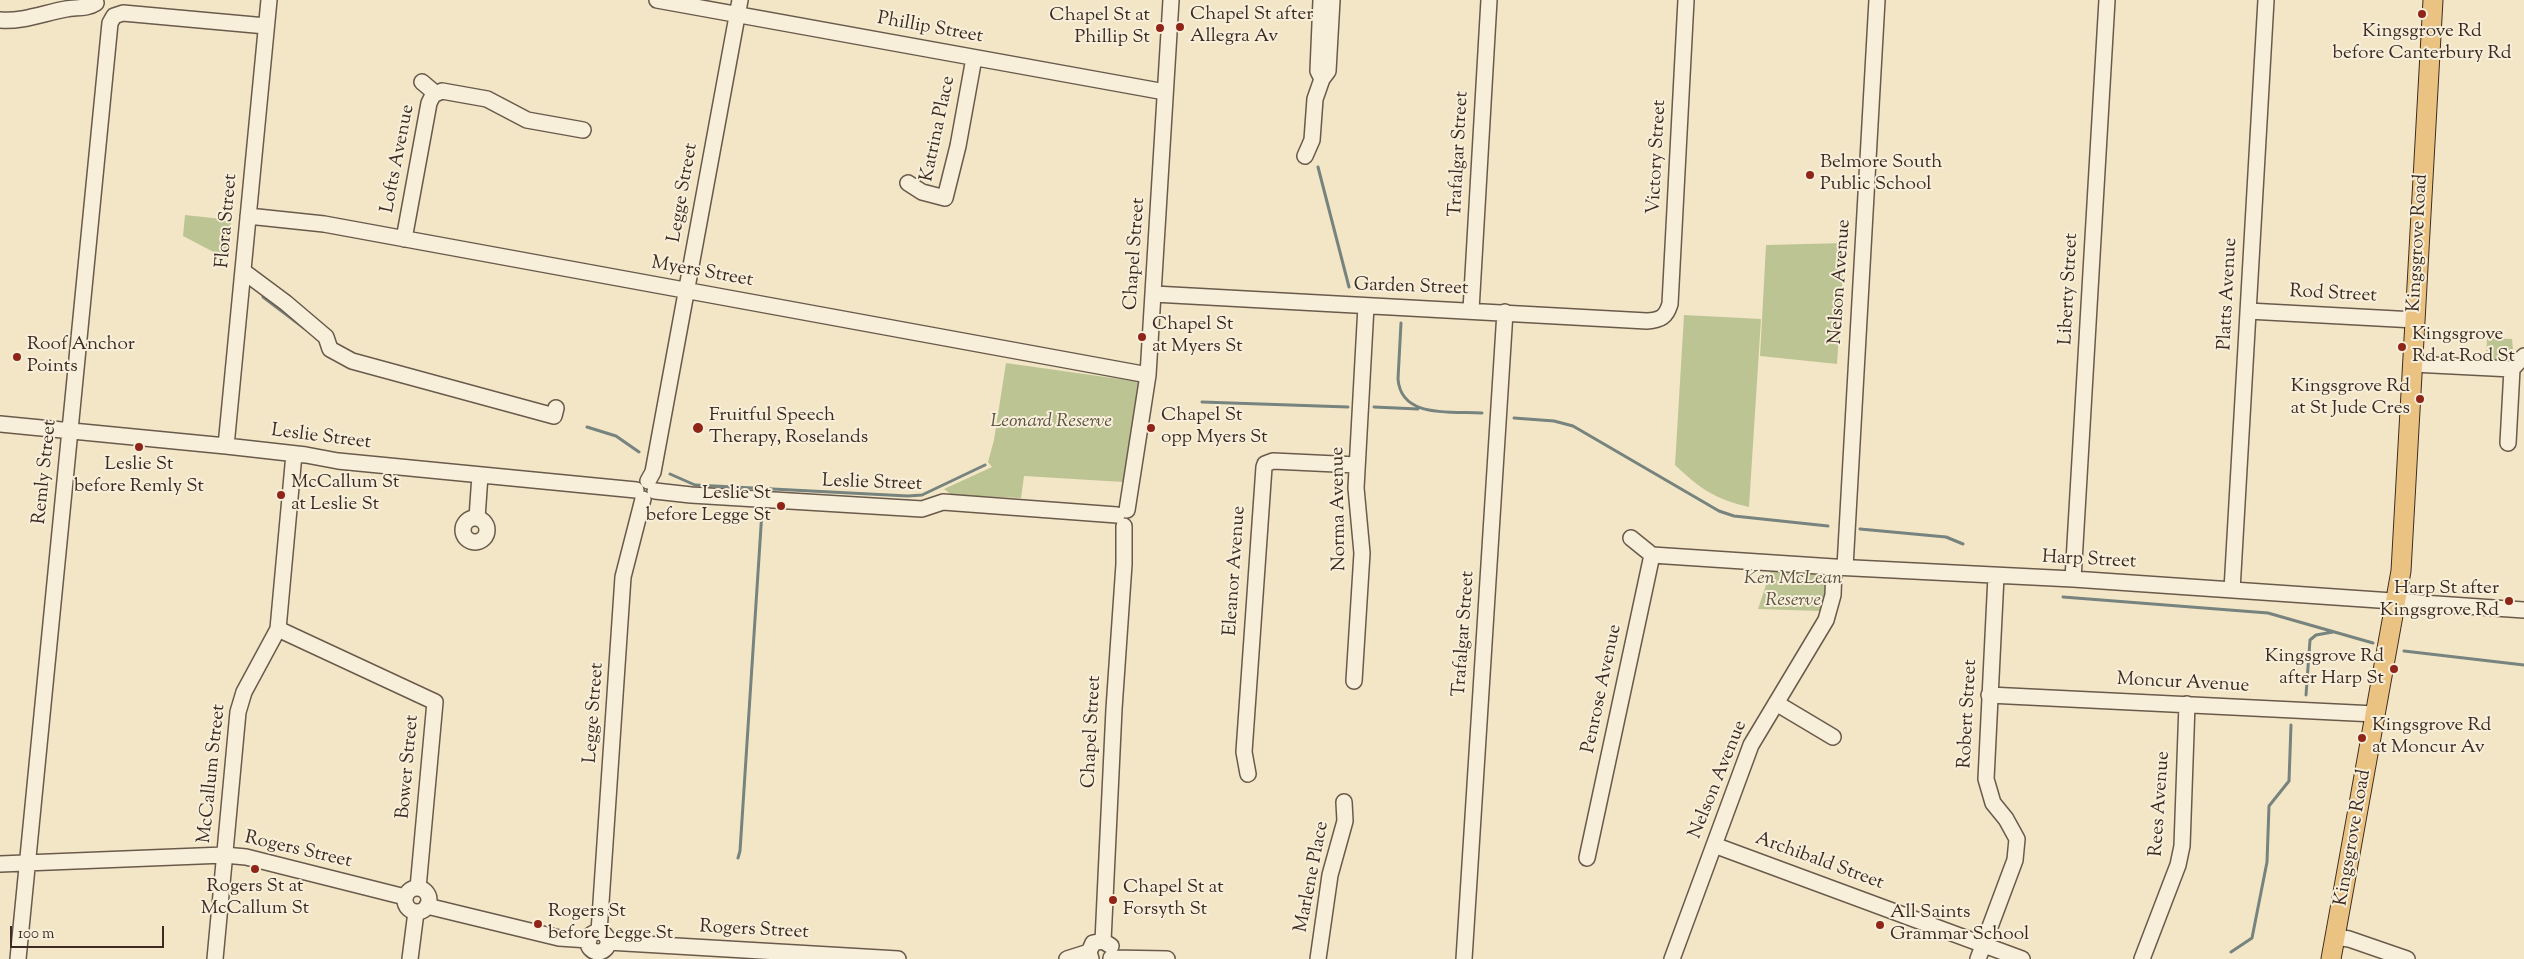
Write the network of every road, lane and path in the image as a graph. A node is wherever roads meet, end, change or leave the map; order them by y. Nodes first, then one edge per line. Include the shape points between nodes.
1 (269, 0) edge
2 (657, 0) edge
3 (1171, 0) edge
4 (1321, 0) edge
5 (1332, 0) edge
6 (1489, 0) edge
7 (1686, 0) edge
8 (1877, 0) edge
9 (2107, 0) edge
10 (2266, 0) edge
11 (2433, 0) edge
12 (98, 2) edge
13 (739, 7) edge
14 (114, 16) junction
15 (0, 20) edge
16 (266, 26) junction
17 (974, 58) junction
18 (1322, 79) junction
19 (422, 82) dead end
20 (1165, 92) junction
21 (435, 93) junction
22 (583, 130) dead end
23 (1305, 156) dead end
24 (908, 183) dead end
25 (248, 216) junction
26 (404, 239) junction
27 (243, 271) junction
28 (687, 291) junction
29 (1154, 294) junction
30 (1366, 306) junction
31 (1471, 310) junction
32 (2248, 311) junction
33 (1505, 312) junction
34 (1666, 315) joint
35 (2415, 320) junction
36 (2524, 356) edge
37 (2413, 364) junction
38 (2512, 369) junction
39 (1148, 375) junction
40 (556, 408) dead end
41 (0, 424) edge
42 (70, 431) junction
43 (2508, 442) dead end
44 (226, 446) junction
45 (294, 454) junction
46 (1357, 466) junction
47 (480, 475) junction
48 (646, 490) junction
49 (1123, 517) junction
50 (477, 518) dead end
51 (1632, 538) dead end
52 (1652, 555) junction
53 (1839, 567) junction
54 (1996, 576) junction
55 (2073, 579) junction
56 (2232, 590) junction
57 (2397, 602) junction
58 (2524, 610) edge
59 (278, 629) junction
60 (1354, 681) dead end
61 (1989, 695) junction
62 (1776, 703) junction
63 (2187, 704) junction
64 (2375, 714) junction
65 (1833, 737) dead end
66 (1248, 774) dead end
67 (1344, 802) dead end
68 (1714, 845) junction
69 (224, 855) junction
70 (1587, 858) dead end
71 (27, 863) junction
72 (0, 864) edge
73 (418, 888) junction
74 (405, 897) junction
75 (422, 909) junction
76 (2336, 937) junction
77 (1103, 941) junction
78 (1983, 944) junction
79 (599, 945) edge
80 (1090, 956) edge
81 (1111, 958) edge
82 (18, 959) edge
83 (214, 959) edge
84 (410, 959) edge
85 (898, 959) edge
86 (1067, 959) edge
87 (1168, 959) edge
88 (1318, 959) edge
89 (1464, 959) edge
90 (1672, 959) edge
91 (1978, 959) edge
92 (2022, 959) edge
93 (2142, 959) edge
94 (2332, 959) edge
95 (2407, 959) edge

1 - 16 street, Flora Street
2 - 13 street, Phillip Street
3 - 20 street, Chapel Street
4 - 18 street via 1318,71
5 - 18 street via 1328,71
6 - 31 street, Trafalgar Street
7 - 34 street, Victory Street via 1670,304
8 - 53 street, Nelson Avenue
9 - 55 street, Liberty Street
10 - 32 street, Platts Avenue
11 - 35 main road, Kingsgrove Road
12 - 14 street
12 - 15 street via 87,7 11,21
13 - 17 street, Phillip Street
13 - 28 street, Legge Street
14 - 16 street via 123,13
14 - 42 street, Remly Street via 110,23
16 - 25 street, Flora Street
17 - 20 street, Phillip Street
17 - 24 street, Katrina Place via 945,198 922,192
18 - 23 street via 1315,99 1312,140
19 - 21 street
20 - 29 street, Chapel Street
21 - 22 street, Lofts Avenue via 442,91 488,99 527,120
21 - 26 street, Lofts Avenue via 429,103
25 - 26 street, Myers Street via 324,224
25 - 27 street, Flora Street
26 - 28 street, Myers Street
27 - 40 street via 326,337 330,349 352,361 554,416
27 - 44 street, Flora Street
28 - 39 street, Myers Street
28 - 48 street, Legge Street via 653,472
29 - 30 street, Garden Street
29 - 39 street, Chapel Street
30 - 31 street, Garden Street
30 - 46 street, Norma Avenue
31 - 33 street, Garden Street
32 - 35 street, Rod Street
32 - 56 street, Platts Avenue
33 - 34 street, Garden Street via 1647,321
33 - 89 street, Trafalgar Street
35 - 37 main road, Kingsgrove Road
36 - 38 street
37 - 38 street
37 - 57 main road, Kingsgrove Road
38 - 43 street
39 - 49 street, Chapel Street
41 - 42 street, Leslie Street
42 - 44 street, Leslie Street
42 - 71 street, Remly Street
44 - 45 street, Leslie Street
45 - 47 street, Leslie Street
45 - 59 street, McCallum Street
46 - 60 street, Norma Avenue via 1356,503 1362,553
46 - 66 street, Eleanor Avenue via 1273,461 1265,464 1244,752
47 - 48 street, Leslie Street
47 - 50 street
48 - 49 street, Leslie Street via 691,496 922,509 943,502
48 - 79 street, Legge Street via 623,577
49 - 77 street, Chapel Street via 1124,564
51 - 52 street
52 - 53 street, Harp Street
52 - 70 street, Penrose Avenue
53 - 54 street, Harp Street
53 - 62 street, Nelson Avenue via 1826,620
54 - 55 street, Harp Street
54 - 61 street, Robert Street
55 - 56 street, Harp Street
56 - 57 street, Harp Street
57 - 58 street, Harp Street
57 - 64 main road, Kingsgrove Road
59 - 69 street, McCallum Street via 239,707
59 - 73 street, Bower Street via 435,702
61 - 63 street, Moncur Avenue
61 - 78 street, Robert Street via 1986,779 1993,803 2017,839 2015,860
62 - 65 street
62 - 68 street, Nelson Avenue via 1751,745
63 - 64 street, Moncur Avenue
63 - 93 street, Rees Avenue via 2182,846
64 - 76 main road, Kingsgrove Road
67 - 88 street, Marlene Place via 1345,821 1330,875
68 - 78 street, Archibald Street
68 - 90 street, Nelson Avenue
69 - 71 street, Rogers Street
69 - 74 street, Rogers Street via 246,857
69 - 83 street, McCallum Street
71 - 72 street, Rogers Street
71 - 82 street, Remly Street
73 - 74 street via 412,889
73 - 75 street via 427,895
74 - 75 street via 407,907
75 - 79 street, Rogers Street
75 - 84 street
76 - 94 main road, Kingsgrove Road
76 - 95 street
77 - 80 street via 1093,943
77 - 81 street via 1111,947
78 - 91 street, Robert Street
78 - 92 street, Archibald Street
79 - 85 street, Rogers Street
80 - 86 street
81 - 87 street

